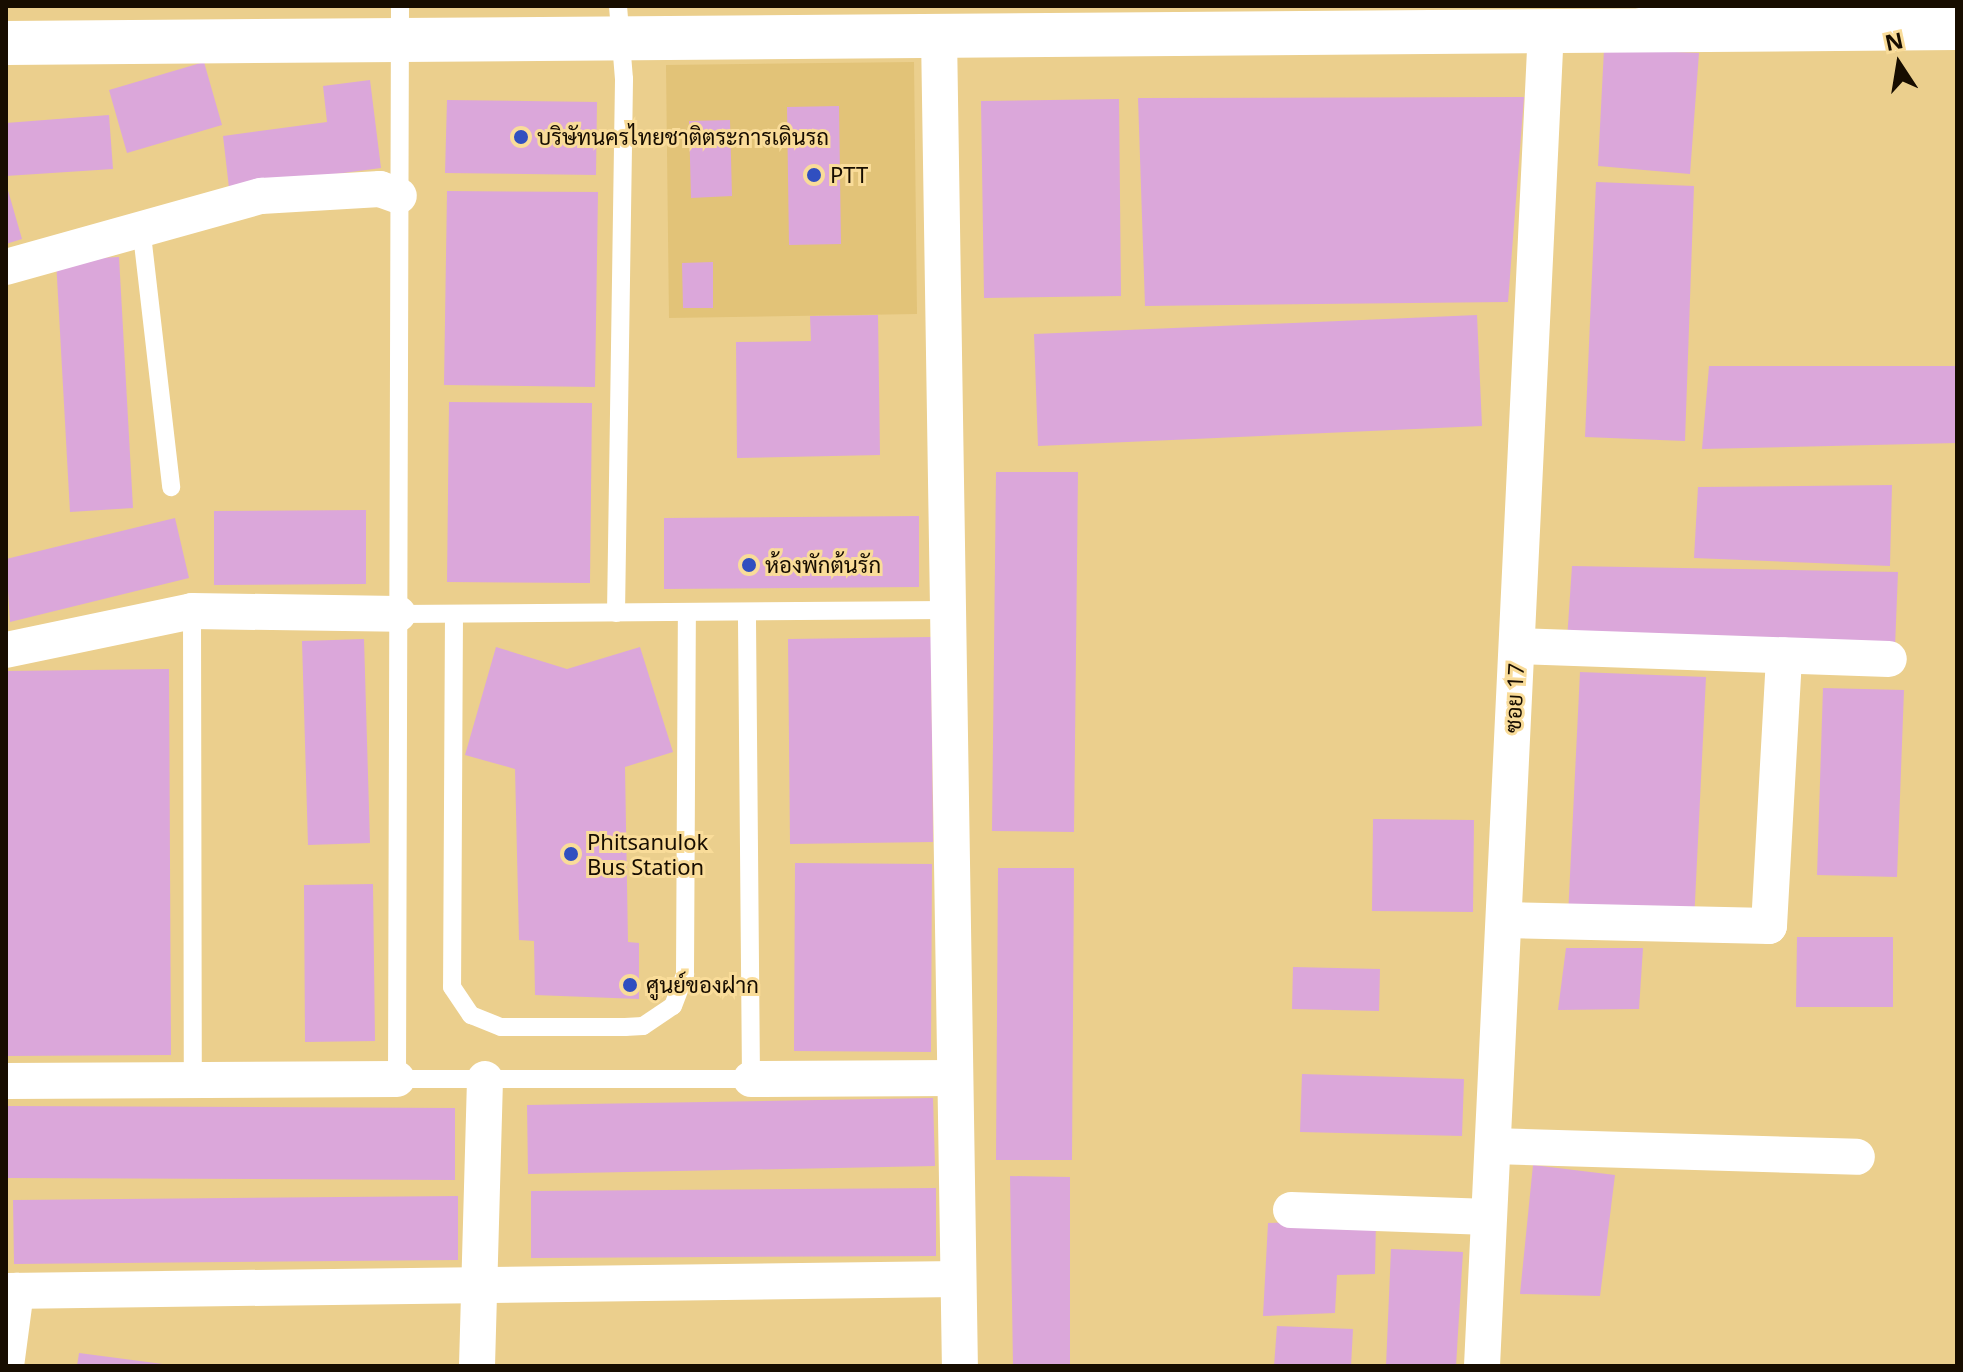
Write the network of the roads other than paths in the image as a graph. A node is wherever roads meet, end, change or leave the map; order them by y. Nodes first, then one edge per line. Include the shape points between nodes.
1 (1720, 6) edge
2 (620, 22) edge
3 (400, 23) edge
4 (1957, 28) edge
5 (1642, 30) junction
6 (1546, 31) junction
7 (939, 35) junction
8 (6, 43) edge
9 (399, 196) junction
10 (141, 226) junction
11 (6, 267) edge
12 (171, 487) dead end
13 (948, 610) junction
14 (192, 611) junction
15 (687, 612) junction
16 (747, 612) junction
17 (616, 613) junction
18 (398, 614) junction
19 (454, 614) junction
20 (1517, 646) junction
21 (6, 650) edge
22 (1784, 655) junction
23 (1889, 659) dead end
24 (1504, 920) junction
25 (955, 1078) junction
26 (193, 1079) junction
27 (397, 1079) junction
28 (485, 1079) junction
29 (751, 1079) junction
30 (6, 1081) edge
31 (1493, 1146) junction
32 (1857, 1157) dead end
33 (1291, 1210) dead end
34 (1489, 1217) junction
35 (958, 1279) junction
36 (484, 1285) junction
37 (11, 1291) edge
38 (6, 1366) edge
39 (477, 1366) edge
40 (960, 1366) edge
41 (1482, 1366) edge

1 - 5 main road
2 - 3 main road
2 - 7 main road
2 - 17 lane
3 - 8 main road
3 - 9 lane
4 - 5 main road
5 - 6 main road
6 - 7 main road
6 - 20 street, ซอย 17
7 - 13 street
9 - 10 street via 380,189 261,196
9 - 18 lane
10 - 11 street
10 - 12 lane
13 - 16 lane
13 - 25 street
14 - 18 street
14 - 21 street
14 - 26 lane
15 - 16 lane
15 - 17 lane
15 - 19 lane via 685,974 666,1012 625,1027 501,1027 471,1015 452,987
16 - 29 lane
17 - 19 lane
18 - 19 lane
18 - 27 lane
20 - 22 street
20 - 24 street, ซอย 17
22 - 23 street
22 - 24 street via 1769,926
24 - 31 street, ซอย 17
25 - 29 street
25 - 35 street
26 - 27 street
26 - 30 street
27 - 28 lane
28 - 29 lane
28 - 36 street
31 - 32 street
31 - 34 street, ซอย 17
33 - 34 street
34 - 41 street, ซอย 17
35 - 36 street
35 - 40 street
36 - 37 street
36 - 39 street
37 - 38 street

